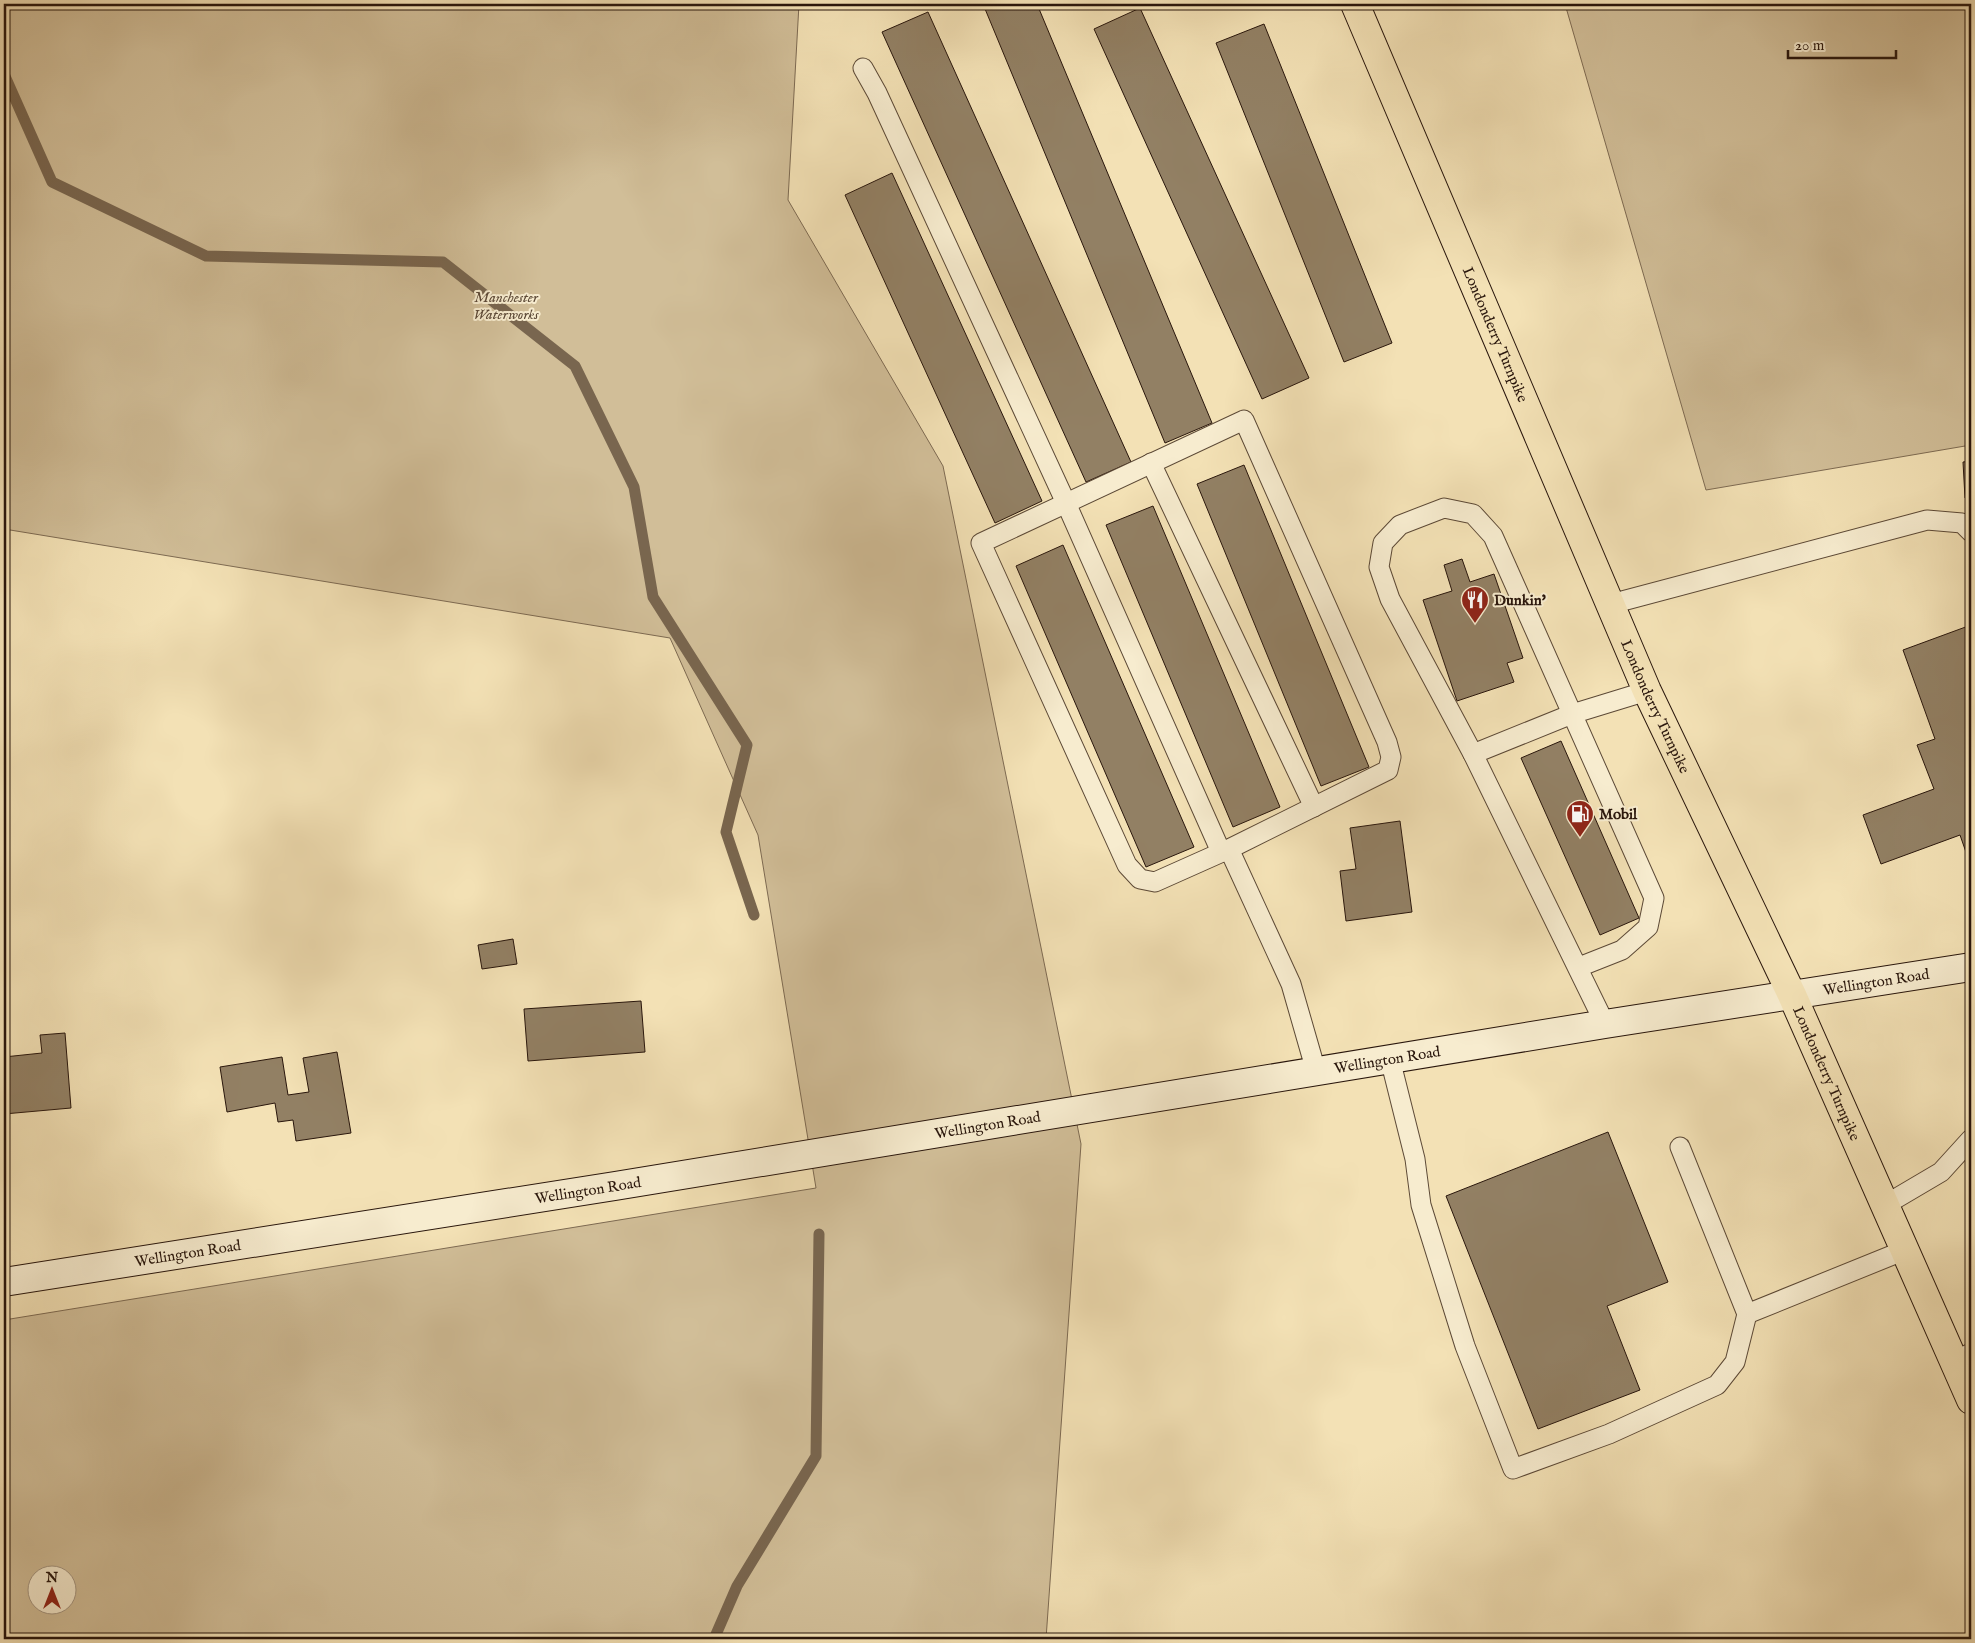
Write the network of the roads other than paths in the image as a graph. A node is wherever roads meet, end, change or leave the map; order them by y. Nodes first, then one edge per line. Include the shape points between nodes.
1 (1356, 4) edge
2 (863, 68) dead end
3 (1151, 463) junction
4 (1066, 503) junction
5 (1971, 532) edge
6 (1611, 604) junction
7 (1647, 691) junction
8 (1572, 714) junction
9 (1473, 754) junction
10 (1314, 807) junction
11 (1225, 851) junction
12 (1579, 967) junction
13 (1971, 967) edge
14 (1792, 994) junction
15 (1605, 1024) junction
16 (1390, 1059) junction
17 (1316, 1071) junction
18 (1971, 1139) edge
19 (1680, 1148) dead end
20 (1885, 1204) junction
21 (1905, 1250) junction
22 (4, 1282) edge
23 (1747, 1314) junction
24 (1963, 1357) edge
25 (1971, 1400) edge

1 - 6 main road, Londonderry Turnpike
2 - 4 lane via 878,93
3 - 4 lane
3 - 10 lane
3 - 10 lane via 1244,420 1391,757 1388,770
4 - 11 lane
4 - 11 lane via 981,543 1127,865 1140,878 1155,882
5 - 6 lane via 1962,523 1927,520
6 - 7 main road, Londonderry Turnpike
7 - 8 lane
7 - 14 main road, Londonderry Turnpike
8 - 9 lane
8 - 9 lane via 1494,536 1473,514 1444,508 1400,525 1383,543 1379,567 1390,599
8 - 12 lane via 1654,898 1648,927 1622,950
9 - 12 lane
10 - 11 lane
11 - 17 lane via 1291,984
12 - 15 lane
13 - 14 main road, Wellington Road
14 - 15 main road, Wellington Road
14 - 20 main road, Londonderry Turnpike
15 - 16 main road, Wellington Road
16 - 17 main road, Wellington Road
16 - 23 lane via 1415,1159 1420,1205 1465,1346 1513,1469 1609,1434 1717,1385 1735,1362
17 - 22 main road, Wellington Road
18 - 20 lane via 1941,1172
19 - 23 lane
20 - 21 main road, Londonderry Turnpike
21 - 23 lane
21 - 24 main road, Londonderry Turnpike
24 - 25 main road, Londonderry Turnpike

